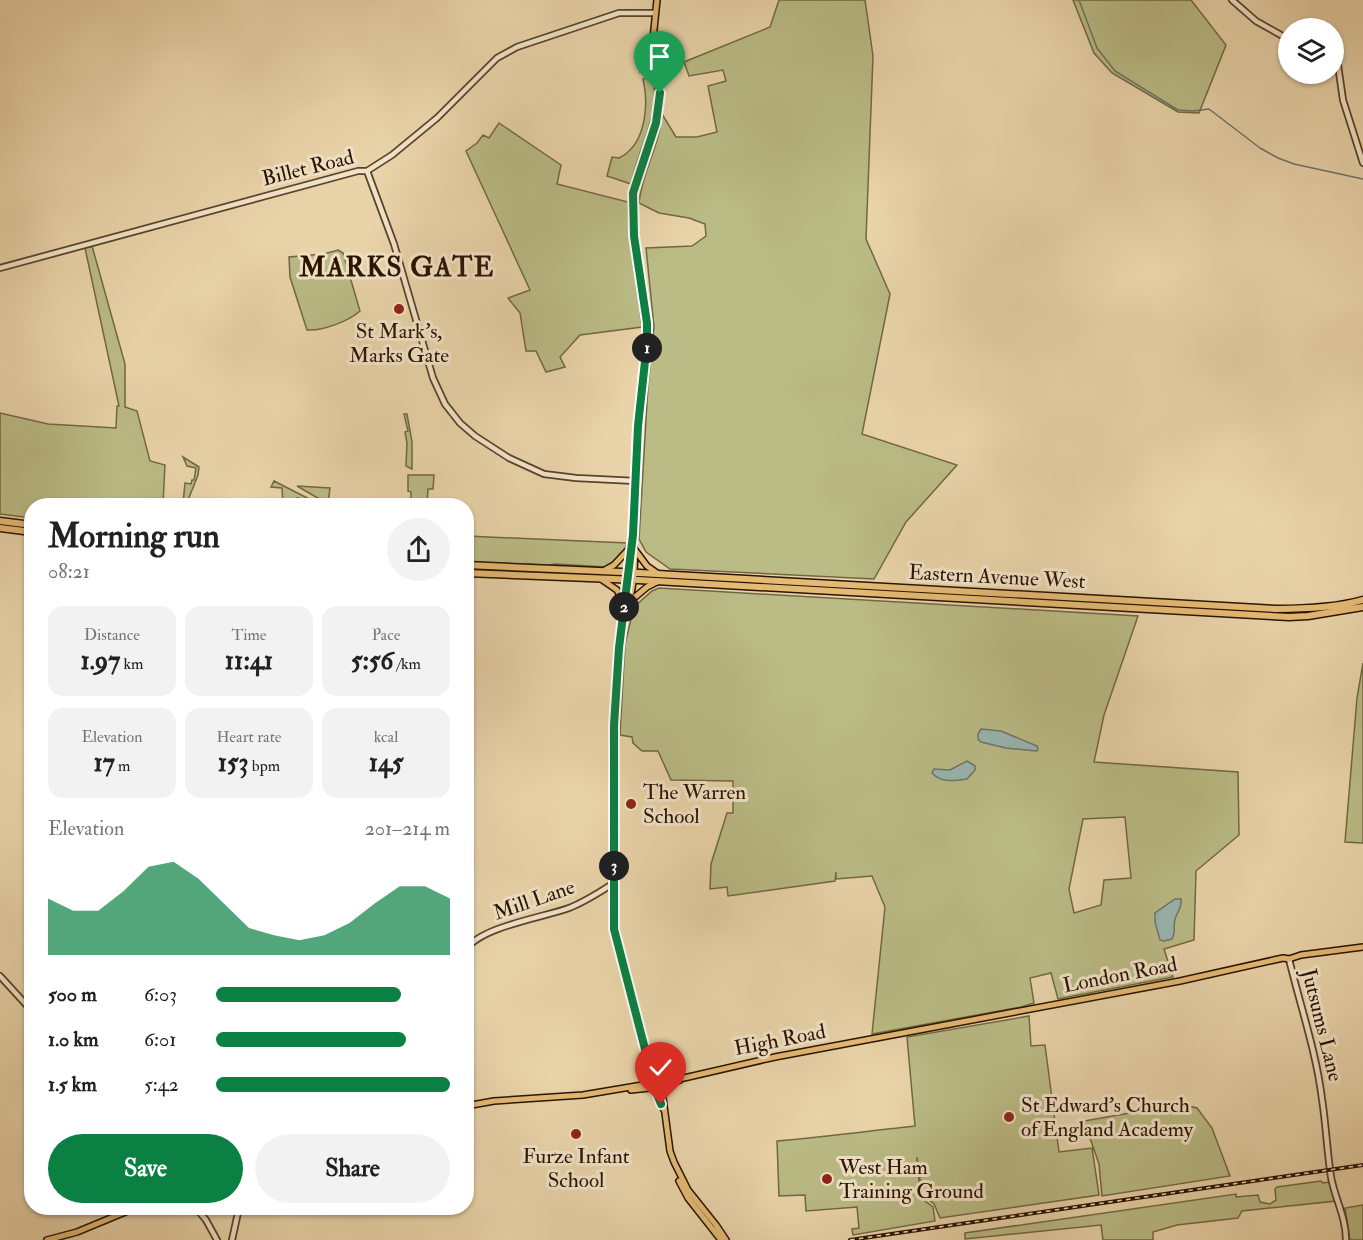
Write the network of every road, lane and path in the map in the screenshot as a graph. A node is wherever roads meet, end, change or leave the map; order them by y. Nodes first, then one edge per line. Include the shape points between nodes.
1 (657, 0) edge
2 (1232, 0) edge
3 (655, 13) junction
4 (1278, 33) edge
5 (1341, 84) edge
6 (1363, 163) edge
7 (367, 171) junction
8 (0, 268) edge
9 (636, 481) junction
10 (0, 521) edge
11 (24, 524) edge
12 (0, 528) edge
13 (24, 531) edge
14 (632, 545) junction
15 (474, 565) edge
16 (505, 567) junction
17 (474, 573) edge
18 (599, 575) junction
19 (666, 575) junction
20 (630, 576) junction
21 (660, 581) junction
22 (714, 584) junction
23 (1363, 600) edge
24 (625, 605) junction
25 (1363, 607) edge
26 (614, 883) junction
27 (474, 942) edge
28 (1363, 947) edge
29 (1289, 959) junction
30 (0, 976) edge
31 (24, 1003) edge
32 (882, 1037) joint
33 (656, 1085) junction
34 (474, 1105) edge
35 (118, 1215) edge
36 (202, 1215) edge
37 (237, 1215) edge
38 (47, 1240) edge
39 (217, 1240) edge
40 (232, 1240) edge
41 (724, 1240) edge
42 (1346, 1240) edge

1 - 3 main road
2 - 4 street
3 - 7 street, Billet Road via 619,13 516,47 497,58 437,118
3 - 9 main road via 653,39 660,93 656,123 633,193 634,236 647,323
5 - 6 street
7 - 8 street, Billet Road
7 - 9 street via 394,244 433,378 445,404 460,423 509,458 544,474
9 - 14 main road
10 - 11 highway
12 - 13 highway
14 - 18 main road
14 - 19 main road via 647,566
14 - 20 main road
15 - 16 highway
16 - 18 highway
16 - 20 highway
17 - 18 highway
18 - 20 highway
18 - 20 highway
18 - 24 main road via 616,590
19 - 20 highway, Eastern Avenue West
19 - 23 highway, Eastern Avenue West via 1276,609
20 - 21 highway, Eastern Avenue West
20 - 22 highway
20 - 24 main road
21 - 22 highway, Eastern Avenue West
21 - 24 main road
22 - 25 highway, Eastern Avenue West via 1289,617
24 - 26 main road via 614,725
26 - 27 street, Mill Lane via 567,909 533,917
26 - 33 main road via 614,929
28 - 29 main road, London Road
29 - 32 main road, London Road
29 - 42 street, Jutsums Lane via 1314,1057 1332,1183 1342,1210
30 - 31 street
32 - 33 main road, High Road via 762,1059 670,1085
33 - 34 main road, High Road
33 - 41 main road via 674,1162 688,1190
35 - 38 main road
36 - 39 street
37 - 40 street

